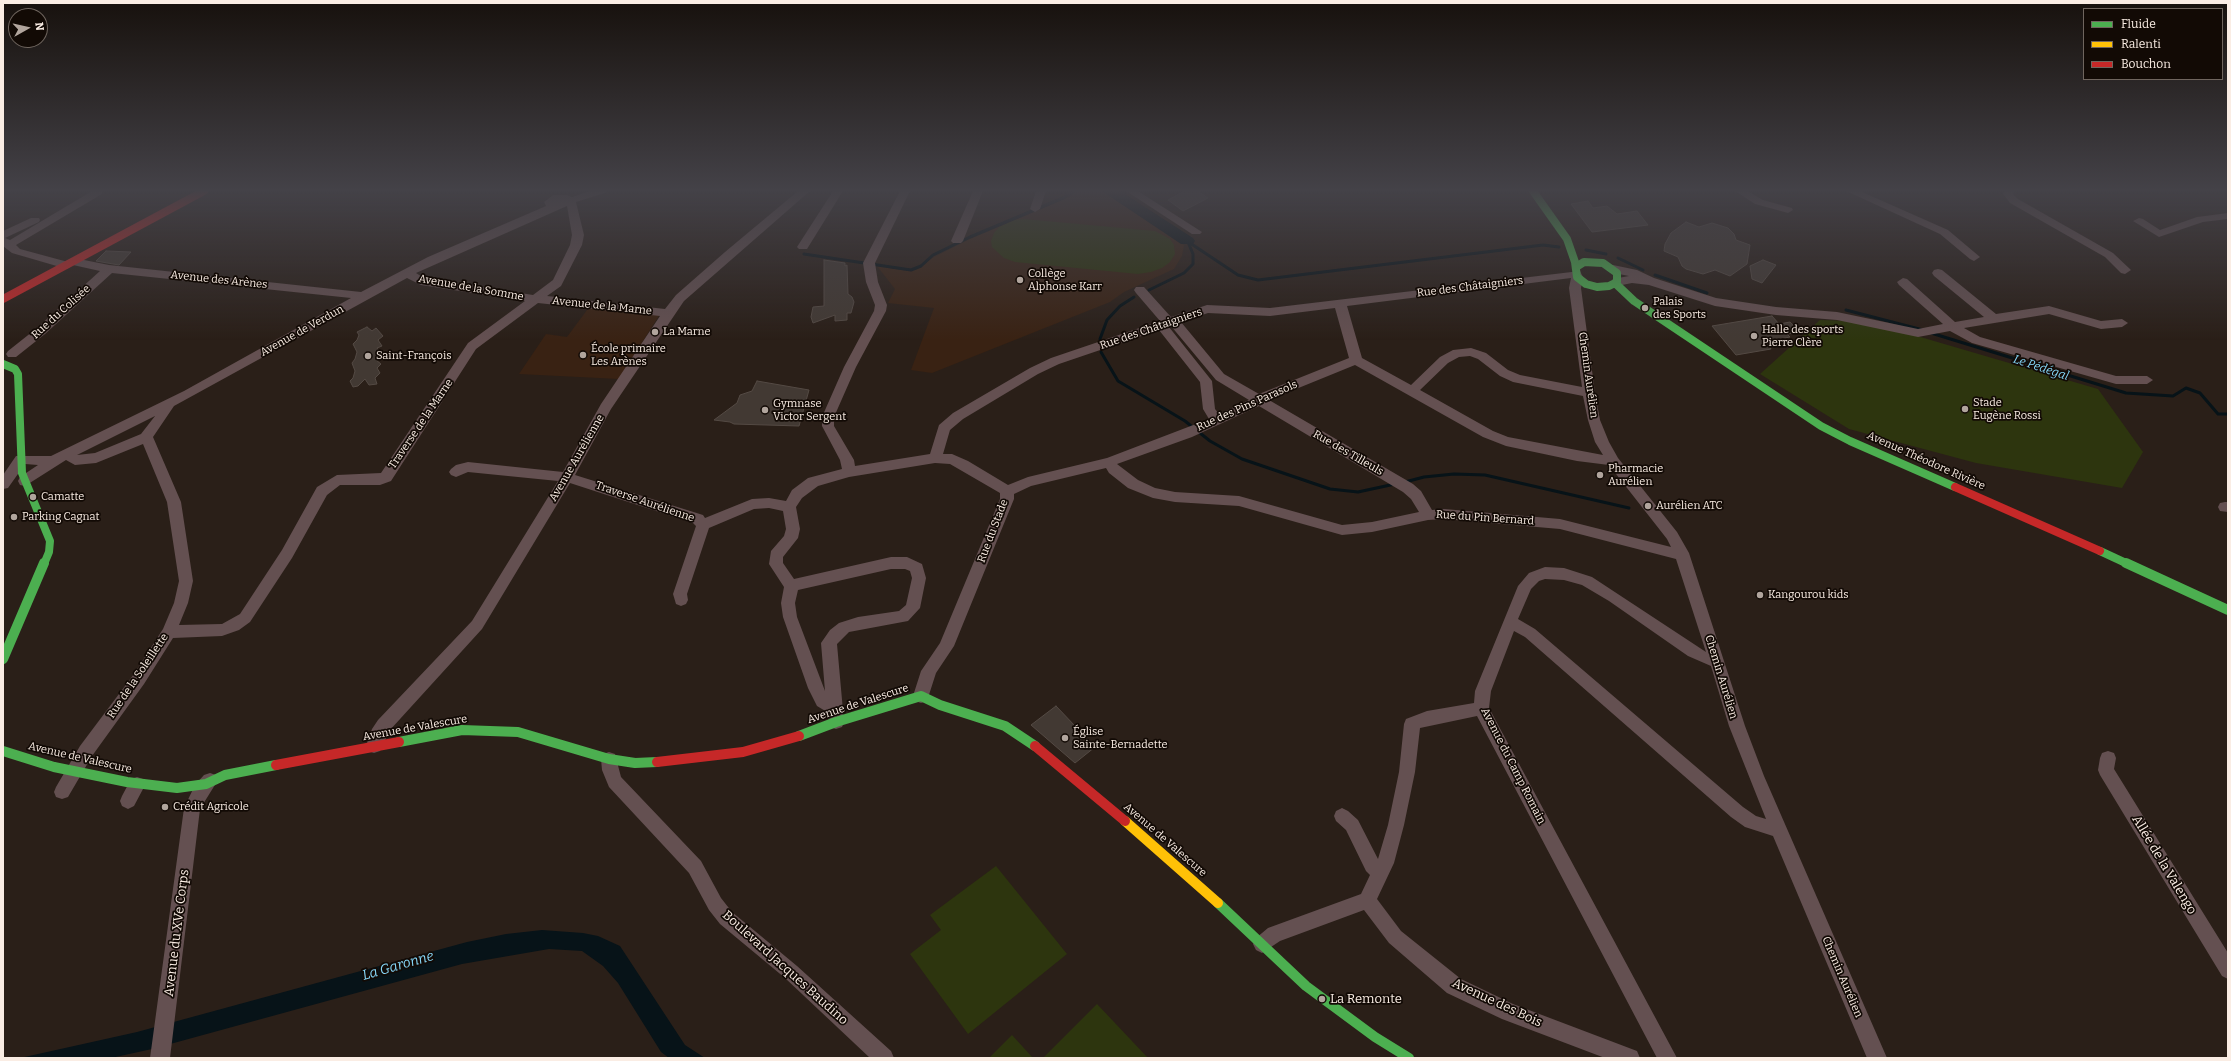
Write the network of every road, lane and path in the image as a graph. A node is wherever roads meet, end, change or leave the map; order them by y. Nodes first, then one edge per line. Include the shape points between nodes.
1 (114, 241) edge
2 (473, 241) edge
3 (577, 241) edge
4 (745, 241) edge
5 (807, 241) edge
6 (880, 241) edge
7 (1567, 241) edge
8 (1569, 241) edge
9 (1954, 241) edge
10 (2084, 241) edge
11 (6, 242) edge
12 (803, 247) dead end
13 (1974, 257) dead end
14 (1596, 262) junction
15 (71, 264) junction
16 (109, 269) junction
17 (1613, 269) junction
18 (2124, 270) dead end
19 (407, 273) junction
20 (1576, 273) junction
21 (1938, 273) dead end
22 (1650, 281) junction
23 (1616, 282) junction
24 (1903, 282) dead end
25 (1593, 286) junction
26 (1605, 287) junction
27 (1140, 290) dead end
28 (363, 296) junction
29 (3, 299) edge
30 (536, 299) junction
31 (1578, 300) junction
32 (1634, 301) junction
33 (1340, 303) junction
34 (668, 313) junction
35 (1993, 318) junction
36 (1168, 323) junction
37 (2122, 323) dead end
38 (1949, 328) junction
39 (12, 354) dead end
40 (1356, 360) junction
41 (3, 364) edge
42 (1220, 377) junction
43 (2147, 380) dead end
44 (1206, 381) junction
45 (1412, 391) junction
46 (1589, 393) junction
47 (1259, 400) junction
48 (167, 404) junction
49 (1217, 421) junction
50 (146, 437) junction
51 (67, 455) junction
52 (935, 458) junction
53 (21, 459) junction
54 (53, 461) junction
55 (1613, 461) junction
56 (1109, 462) junction
57 (456, 472) dead end
58 (849, 472) junction
59 (567, 476) junction
60 (25, 481) junction
61 (3, 484) edge
62 (1007, 490) junction
63 (789, 507) junction
64 (1428, 515) junction
65 (703, 525) junction
66 (1682, 553) junction
67 (791, 586) junction
68 (681, 600) dead end
69 (2228, 610) edge
70 (1510, 622) junction
71 (169, 632) junction
72 (3, 659) edge
73 (1716, 661) junction
74 (921, 696) junction
75 (1481, 708) junction
76 (835, 714) junction
77 (374, 746) junction
78 (3, 751) edge
79 (2108, 758) dead end
80 (609, 759) junction
81 (73, 771) junction
82 (216, 778) junction
83 (144, 785) junction
84 (177, 788) junction
85 (62, 792) dead end
86 (128, 801) dead end
87 (192, 808) junction
88 (1342, 816) dead end
89 (1778, 829) junction
90 (1380, 873) junction
91 (1367, 900) junction
92 (1262, 944) junction
93 (2228, 970) edge
94 (161, 1053) edge
95 (884, 1058) edge
96 (1409, 1058) edge
97 (1630, 1058) edge
98 (1667, 1058) edge
99 (1877, 1058) edge

1 - 15 main road
2 - 19 street, Avenue de Verdun
3 - 30 street, Traverse de la Marne via 557,283
4 - 34 street, Avenue Aurélienne via 680,298
5 - 12 street
6 - 58 street via 869,262 872,282 882,305 828,417 828,426 847,460
7 - 20 main road
8 - 14 main road via 1582,254
9 - 13 street
10 - 18 street via 2109,255
11 - 15 street, Avenue des Arènes via 16,251
14 - 17 main road
14 - 20 main road via 1584,262
15 - 16 street, Avenue des Arènes
15 - 29 main road
16 - 28 street, Avenue des Arènes via 346,292
16 - 39 street, Rue du Colisée
17 - 22 street
17 - 23 main road via 1618,278
19 - 28 street, Avenue de Verdun
19 - 30 street, Avenue de la Somme via 421,281
20 - 25 main road
20 - 31 street, Chemin Aurélien via 1575,288
20 - 33 street, Rue des Châtaigniers
21 - 35 street
22 - 23 street via 1632,279
22 - 38 street via 1715,302 1836,316 1918,334
23 - 26 main road
23 - 32 main road, Avenue Théodore Rivière
24 - 38 street
25 - 26 main road
25 - 31 street
26 - 32 main road, Avenue Théodore Rivière
27 - 36 street
28 - 48 street, Avenue de Verdun
30 - 34 street, Avenue de la Marne
30 - 71 street, Traverse de la Marne via 472,346 386,477 380,480 337,480 322,491 287,554 245,618 234,626 222,630
31 - 46 street, Chemin Aurélien
32 - 69 main road, Avenue Théodore Rivière via 1796,411 1827,429
33 - 36 street, Rue des Châtaigniers via 1270,312 1207,309
33 - 40 street
34 - 59 street, Avenue Aurélienne via 630,368
35 - 37 street via 2049,310 2101,325
35 - 38 street
36 - 42 street, Rue des Tilleuls
36 - 44 street
36 - 52 street, Rue des Châtaigniers via 1034,370 958,416 944,428
38 - 43 street via 1976,340 2116,380
40 - 45 street
40 - 47 street, Rue des Pins Parasols
41 - 53 main road via 15,369 18,374
42 - 44 street
42 - 47 street, Rue des Tilleuls
44 - 49 street via 1209,409
45 - 46 street via 1444,360 1457,354 1471,352 1482,356 1504,373 1518,379
45 - 55 street via 1488,434 1506,441
46 - 55 street, Chemin Aurélien via 1594,420
47 - 49 street, Rue des Pins Parasols
47 - 64 street, Rue des Tilleuls via 1408,488 1416,495
48 - 50 street via 168,408
48 - 51 street, Avenue de Verdun
49 - 56 street, Rue des Pins Parasols
50 - 51 street via 96,458 75,460
50 - 71 street, Rue de la Soleillette via 174,502 186,581 181,603
51 - 54 street, Avenue de Verdun
52 - 58 street, Rue du Stade
52 - 62 street, Rue du Stade via 963,464
53 - 54 street, Avenue de Verdun
53 - 60 main road
53 - 61 street
54 - 60 street, Avenue de Verdun
55 - 66 street, Chemin Aurélien via 1672,536
56 - 62 street, Rue des Pins Parasols via 1028,482
56 - 64 street, Rue du Pin Bernard via 1114,470 1133,484 1154,493 1175,497 1239,501 1330,528 1356,529
57 - 59 street, Traverse Aurélienne via 468,467
58 - 63 street, Rue du Stade via 813,482 797,494
59 - 65 street, Traverse Aurélienne via 698,519
59 - 77 street, Avenue Aurélienne via 477,625 384,726
60 - 72 main road via 50,541 49,552
62 - 74 street, Rue du Stade via 1007,499 965,601 946,646 925,679
63 - 65 street, Traverse Aurélienne via 769,503 752,504
63 - 67 street via 793,529 791,538 776,555 776,564
64 - 66 street, Rue du Pin Bernard via 1560,524 1671,553
65 - 68 street via 680,594
66 - 73 street, Chemin Aurélien
67 - 76 street via 788,603 790,617 800,647 823,701
67 - 76 street via 891,563 906,563 917,568 919,578 913,608 903,617 858,623 844,627 834,634 829,643
70 - 73 street, Avenue du Camp Romain via 1525,586 1534,577 1564,574 1594,585 1693,652
70 - 75 street, Avenue du Camp Romain via 1483,691
70 - 89 street via 1530,633 1737,812 1751,822
71 - 81 street, Rue de la Soleillette
73 - 89 street, Chemin Aurélien via 1737,726
74 - 76 main road, Avenue de Valescure
74 - 92 main road, Avenue de Valescure via 940,706 1005,726 1040,750 1136,830
75 - 90 street via 1427,718 1412,724 1407,772 1396,825
75 - 98 street, Avenue du Camp Romain
76 - 80 main road, Avenue de Valescure via 785,741 743,752 665,762 635,763
77 - 80 main road, Avenue de Valescure via 462,730 488,729 518,732
77 - 82 main road, Avenue de Valescure
78 - 81 main road, Avenue de Valescure
79 - 93 street, Allée de la Valengo via 2106,770
80 - 95 street, Boulevard Jacques Baudino via 615,782 695,866 715,904 726,918 791,972
81 - 83 main road, Avenue de Valescure
81 - 85 street, Rue de la Soleillette
82 - 83 main road, Avenue de Valescure via 213,773
82 - 84 main road, Avenue de Valescure
82 - 87 street, Avenue du XVe Corps
83 - 84 main road, Avenue de Valescure
83 - 86 street
84 - 87 street via 186,796
87 - 94 street, Avenue du XVe Corps
88 - 90 street via 1352,825 1372,865
89 - 99 street, Chemin Aurélien
90 - 91 street
91 - 92 street via 1274,934
91 - 97 street, Avenue des Bois via 1395,937 1454,986 1509,1012
92 - 96 main road, Avenue de Valescure via 1322,999

